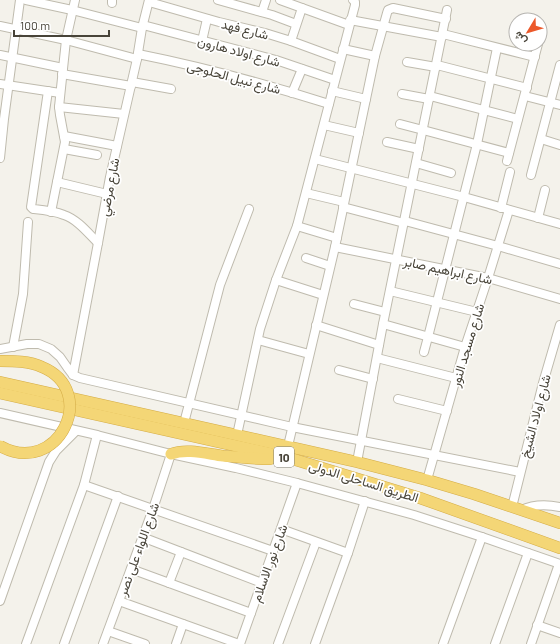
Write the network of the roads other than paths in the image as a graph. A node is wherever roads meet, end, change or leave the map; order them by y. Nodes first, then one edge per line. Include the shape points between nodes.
1 (20, 0) edge
2 (26, 0) edge
3 (75, 0) edge
4 (219, 0) edge
5 (266, 0) edge
6 (280, 0) edge
7 (353, 0) edge
8 (149, 1) edge
9 (302, 8) junction
10 (72, 10) junction
11 (447, 10) dead end
12 (262, 12) junction
13 (207, 19) junction
14 (446, 19) junction
15 (350, 23) junction
16 (296, 24) junction
17 (0, 26) edge
18 (383, 26) junction
19 (143, 27) junction
20 (16, 29) junction
21 (442, 36) junction
22 (66, 40) junction
23 (202, 41) junction
24 (291, 41) junction
25 (497, 48) junction
26 (343, 49) junction
27 (536, 52) edge
28 (0, 55) edge
29 (375, 56) junction
30 (137, 57) junction
31 (535, 57) junction
32 (12, 58) junction
33 (340, 59) junction
34 (407, 62) dead end
35 (560, 65) edge
36 (436, 66) junction
37 (302, 69) junction
38 (62, 71) junction
39 (491, 79) junction
40 (335, 80) junction
41 (4, 84) edge
42 (131, 84) junction
43 (171, 89) dead end
44 (48, 91) junction
45 (332, 91) junction
46 (526, 92) junction
47 (60, 93) junction
48 (292, 93) junction
49 (402, 94) dead end
50 (430, 97) junction
51 (366, 99) junction
52 (551, 102) junction
53 (329, 104) junction
54 (560, 105) edge
55 (59, 107) junction
56 (484, 110) junction
57 (124, 114) junction
58 (2, 118) edge
59 (518, 119) junction
60 (400, 124) dead end
61 (324, 125) junction
62 (423, 130) junction
63 (359, 133) junction
64 (64, 136) junction
65 (541, 139) junction
66 (387, 142) dead end
67 (477, 144) junction
68 (560, 145) edge
69 (117, 146) junction
70 (64, 149) junction
71 (419, 149) junction
72 (97, 156) dead end
73 (0, 158) edge
74 (315, 159) junction
75 (416, 163) junction
76 (352, 169) junction
77 (510, 172) dead end
78 (451, 173) dead end
79 (531, 175) dead end
80 (57, 182) junction
81 (412, 184) junction
82 (545, 190) dead end
83 (306, 193) junction
84 (107, 194) junction
85 (464, 197) junction
86 (344, 205) junction
87 (249, 209) dead end
88 (505, 209) junction
89 (51, 212) junction
90 (538, 218) junction
91 (28, 222) dead end
92 (404, 222) junction
93 (560, 224) edge
94 (297, 226) junction
95 (454, 234) junction
96 (337, 238) junction
97 (98, 243) junction
98 (498, 246) junction
99 (335, 247) junction
100 (306, 258) dead end
101 (397, 259) junction
102 (560, 264) edge
103 (330, 266) junction
104 (445, 269) junction
105 (488, 278) junction
106 (276, 280) junction
107 (390, 291) junction
108 (323, 295) junction
109 (560, 299) edge
110 (437, 302) junction
111 (354, 304) dead end
112 (385, 312) junction
113 (477, 312) junction
114 (383, 324) junction
115 (316, 325) junction
116 (560, 325) edge
117 (428, 337) junction
118 (258, 340) junction
119 (379, 345) junction
120 (13, 347) junction
121 (465, 347) junction
122 (0, 349) edge
123 (424, 352) dead end
124 (309, 354) junction
125 (376, 358) junction
126 (0, 360) edge
127 (339, 370) dead end
128 (73, 375) junction
129 (456, 378) junction
130 (373, 379) junction
131 (0, 382) edge
132 (0, 393) edge
133 (398, 399) dead end
134 (189, 403) junction
135 (447, 411) junction
136 (0, 413) edge
137 (241, 416) junction
138 (184, 423) junction
139 (292, 427) junction
140 (76, 431) junction
141 (97, 435) junction
142 (237, 435) junction
143 (361, 441) junction
144 (0, 446) edge
145 (287, 452) junction
146 (171, 454) junction
147 (434, 455) junction
148 (357, 462) junction
149 (520, 472) junction
150 (427, 480) junction
151 (297, 482) junction
152 (84, 484) junction
153 (118, 496) junction
154 (365, 501) junction
155 (560, 506) edge
156 (153, 509) junction
157 (516, 509) junction
158 (560, 523) edge
159 (281, 529) junction
160 (142, 537) junction
161 (482, 537) junction
162 (316, 542) junction
163 (560, 548) edge
164 (273, 551) junction
165 (181, 552) junction
166 (348, 553) junction
167 (528, 553) junction
168 (559, 564) edge
169 (130, 569) junction
170 (262, 582) junction
171 (169, 583) junction
172 (119, 600) junction
173 (0, 601) edge
174 (251, 613) junction
175 (183, 624) junction
176 (537, 624) junction
177 (108, 631) junction
178 (560, 633) edge
179 (140, 643) edge
180 (26, 644) edge
181 (64, 644) edge
182 (103, 644) edge
183 (176, 644) edge
184 (239, 644) edge
185 (278, 644) edge
186 (315, 644) edge
187 (443, 644) edge
188 (495, 644) edge
189 (531, 644) edge

1 - 20 street
2 - 10 street, شارع اولاد هارون
3 - 10 street
4 - 12 street
5 - 12 street
6 - 9 street
7 - 15 street via 355,4
8 - 13 street, شارع فهد
8 - 19 street, شارع مرضي
9 - 15 street
9 - 16 street
10 - 19 street, شارع اولاد هارون
10 - 22 street
11 - 14 street
12 - 16 street
13 - 23 street
13 - 24 street, شارع فهد
14 - 18 street via 393,8 386,12
14 - 21 street
15 - 18 street
15 - 26 street
16 - 24 street
17 - 20 street, شارع نبيل الحلوجى
18 - 21 street
18 - 29 street
19 - 23 street, شارع اولاد هارون
19 - 30 street, شارع مرضي
20 - 22 street, شارع نبيل الحلوجى
20 - 32 street
21 - 25 street
21 - 36 street
22 - 30 street, شارع نبيل الحلوجى
22 - 38 street
23 - 37 street, شارع اولاد هارون
24 - 33 street, شارع فهد
25 - 31 street
25 - 39 street
26 - 29 street
26 - 33 street
27 - 31 street
28 - 32 street
29 - 51 street
30 - 42 street, شارع مرضي
30 - 48 street, شارع نبيل الحلوجى via 215,71
31 - 46 street
32 - 38 street
32 - 41 street
33 - 40 street
34 - 36 street
35 - 52 street
36 - 39 street
36 - 50 street
37 - 40 street, شارع اولاد هارون
37 - 48 street
38 - 42 street
38 - 47 street
39 - 46 street
39 - 56 street
40 - 45 street
41 - 44 street
41 - 58 street
42 - 43 street
42 - 57 street, شارع مرضي
44 - 47 street
44 - 89 street via 31,206 33,209
45 - 51 street
45 - 53 street
46 - 52 street
46 - 59 street
47 - 55 street
48 - 53 street, شارع نبيل الحلوجى
49 - 50 street
50 - 56 street
50 - 62 street
51 - 63 street
52 - 54 street
52 - 65 street
53 - 61 street
55 - 57 street
55 - 64 street
56 - 59 street
56 - 67 street
57 - 69 street, شارع مرضي
58 - 73 street
59 - 67 street via 508,157
60 - 62 street
61 - 63 street
61 - 74 street
62 - 67 street
62 - 71 street
63 - 76 street
64 - 69 street
64 - 70 street
65 - 68 street
65 - 79 street
66 - 71 street
67 - 85 street
69 - 84 street, شارع مرضي
70 - 72 street
70 - 80 street
71 - 75 street
74 - 76 street
74 - 83 street
75 - 78 street
75 - 81 street
76 - 81 street
76 - 86 street
77 - 88 street, شارع مسجد النور
80 - 84 street
80 - 89 street
81 - 85 street
81 - 92 street
82 - 90 street
83 - 86 street
83 - 94 street
84 - 97 street, شارع مرضي
85 - 88 street
85 - 95 street
86 - 92 street
86 - 96 street
87 - 134 street via 220,285
88 - 90 street
88 - 98 street, شارع مسجد النور
89 - 97 street via 72,218
90 - 93 street
91 - 120 street via 23,294
92 - 95 street
92 - 101 street
94 - 96 street
94 - 106 street
95 - 98 street
95 - 104 street
96 - 99 street
97 - 128 street, شارع مرضي
98 - 102 street
98 - 105 street, شارع مسجد النور
99 - 101 street, شارع ابراهيم صابر
99 - 103 street
100 - 103 street
101 - 104 street, شارع ابراهيم صابر
101 - 107 street
103 - 108 street
104 - 105 street, شارع ابراهيم صابر
104 - 110 street
105 - 109 street, شارع ابراهيم صابر
105 - 113 street, شارع مسجد النور
106 - 108 street
106 - 118 street
107 - 110 street
107 - 112 street
108 - 115 street
110 - 113 street
110 - 117 street
111 - 112 street
112 - 114 street
113 - 121 street, شارع مسجد النور
114 - 117 street
114 - 119 street
115 - 119 street
115 - 124 street
116 - 149 street, شارع اولاد الشيخ
117 - 121 street
117 - 123 street
118 - 124 street
118 - 137 street
119 - 125 street
120 - 122 street
120 - 128 street via 39,344 51,349
121 - 129 street, شارع مسجد النور
124 - 139 street
125 - 129 street
125 - 130 street
126 - 144 highway, bridge via 30,363 52,372 66,390 70,401 70,413 62,433 44,449 33,453 21,453
127 - 130 street
128 - 134 street
129 - 135 street, شارع مسجد النور
130 - 143 street
131 - 138 highway, الطريق الساحلى الدولى / 10
132 - 145 highway, الطريق الساحلى الدولى / 10
133 - 135 street
134 - 137 street
134 - 138 street
135 - 147 street, شارع مسجد النور
136 - 140 street
137 - 139 street
137 - 142 street
138 - 142 highway, الطريق الساحلى الدولى / 10
139 - 143 street
139 - 145 street
140 - 141 street
140 - 173 street via 49,462
141 - 146 street
141 - 152 street
142 - 145 highway, الطريق الساحلى الدولى / 10
143 - 147 street
143 - 148 street
145 - 146 highway via 256,459 186,451
145 - 148 highway, الطريق الساحلى الدولى / 10
145 - 163 highway, الطريق الساحلى الدولى / 10
146 - 151 street
146 - 156 street, شارع اللواء على نصر
147 - 149 street
147 - 150 street, شارع مسجد النور
148 - 150 highway, الطريق الساحلى الدولى / 10
149 - 157 street, شارع اولاد الشيخ
150 - 157 highway, الطريق الساحلى الدولى / 10
151 - 154 street
151 - 159 street, شارع نور الاسلام
152 - 153 street
152 - 180 street
153 - 156 street
153 - 181 street
154 - 161 street
154 - 166 street
155 - 157 street via 538,505
156 - 160 street, شارع اللواء على نصر
156 - 164 street
157 - 158 highway, الطريق الساحلى الدولى / 10
159 - 162 street
159 - 164 street, شارع نور الاسلام
160 - 165 street
160 - 169 street, شارع اللواء على نصر
161 - 167 street
161 - 187 street
162 - 166 street
162 - 185 street
164 - 170 street, شارع نور الاسلام
165 - 170 street
165 - 171 street
166 - 186 street
167 - 168 street
167 - 188 street
168 - 176 street
169 - 171 street
169 - 172 street, شارع اللواء على نصر
170 - 174 street, شارع نور الاسلام
171 - 174 street
172 - 175 street
172 - 177 street, شارع اللواء على نصر
174 - 184 street, شارع نور الاسلام
175 - 183 street
175 - 184 street
176 - 178 street
176 - 189 street
177 - 179 street
177 - 182 street, شارع اللواء على نصر

